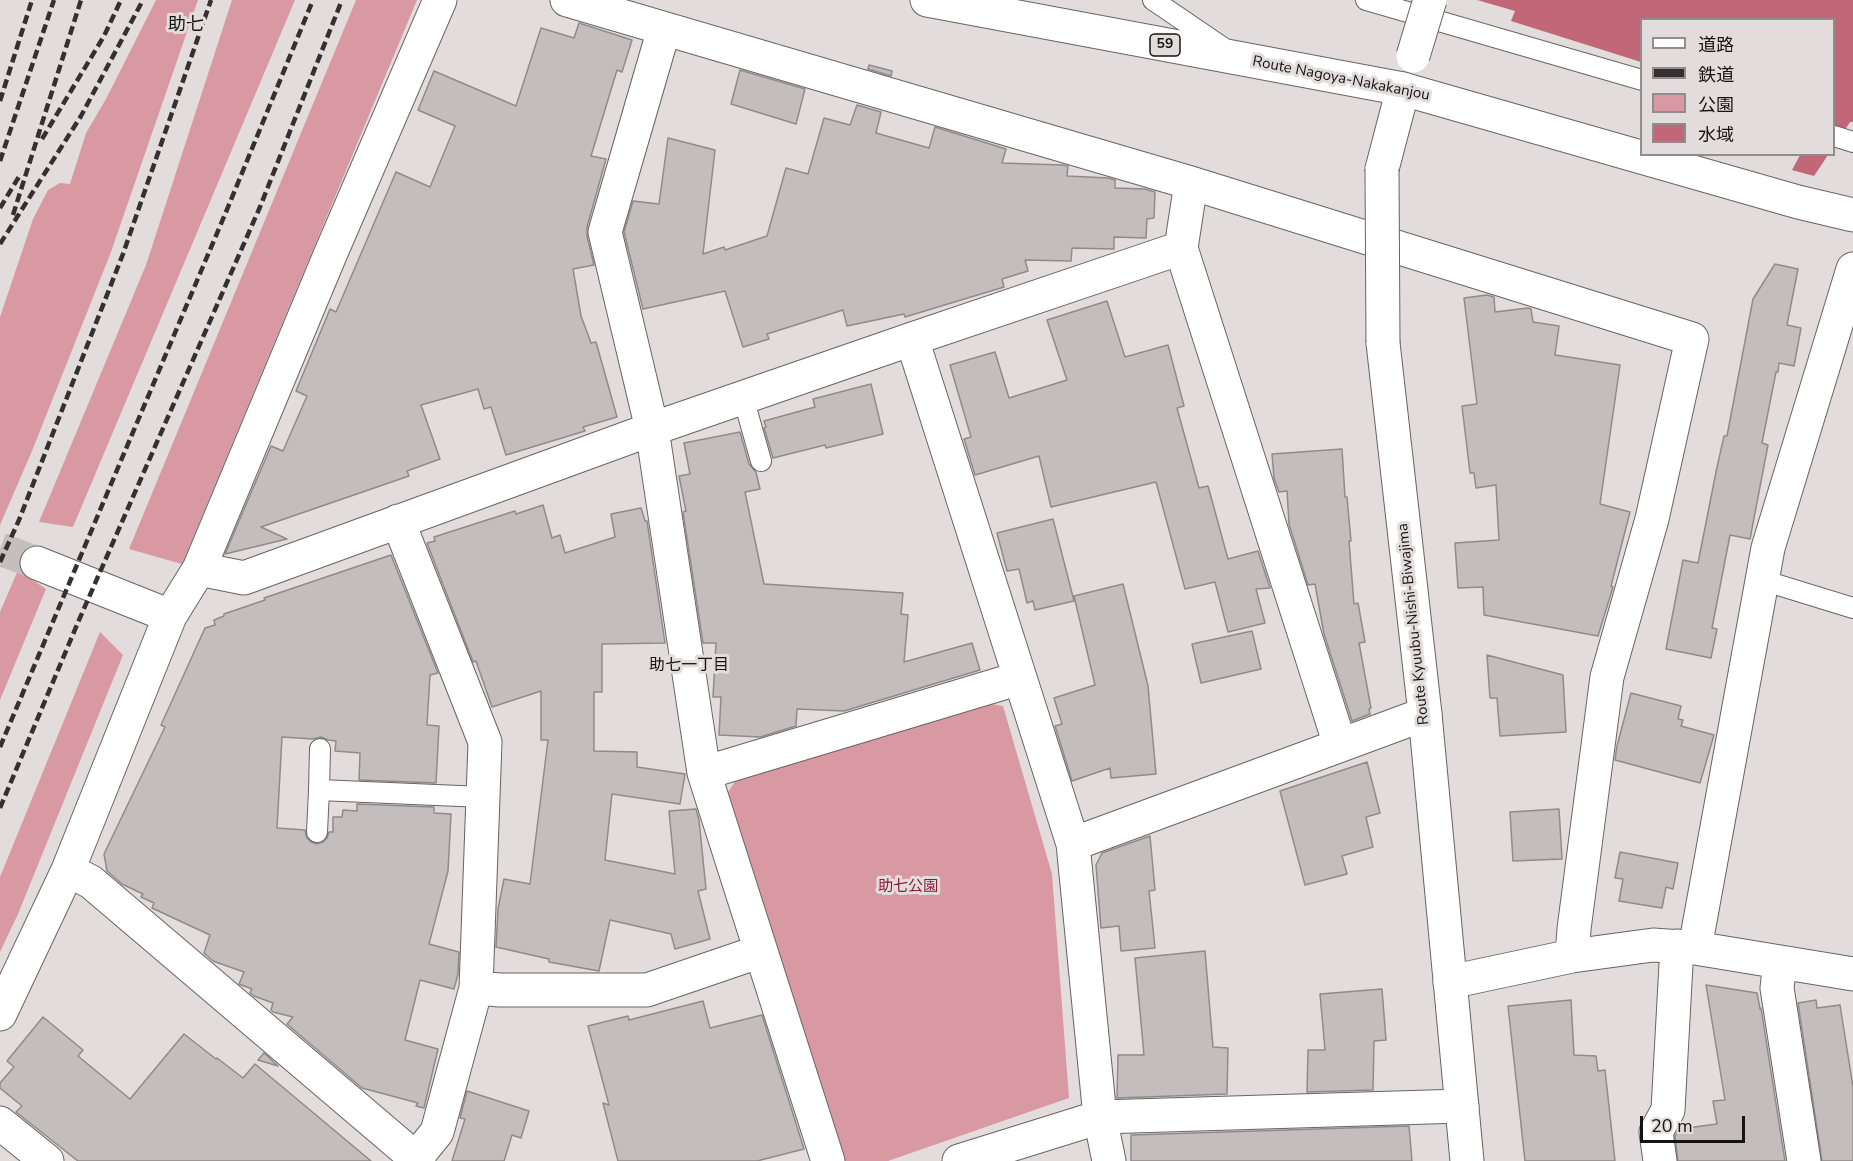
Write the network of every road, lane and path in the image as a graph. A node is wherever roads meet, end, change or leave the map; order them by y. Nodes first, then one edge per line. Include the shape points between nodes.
1 (440, 0) edge
2 (567, 0) edge
3 (927, 0) edge
4 (1153, 0) edge
5 (1366, 0) edge
6 (1430, 0) edge
7 (664, 29) junction
8 (1413, 56) dead end
9 (1238, 59) junction
10 (1640, 80) edge
11 (1403, 89) junction
12 (1191, 183) junction
13 (1853, 216) edge
14 (1181, 248) junction
15 (1853, 269) edge
16 (912, 339) junction
17 (743, 397) junction
18 (652, 429) junction
19 (761, 461) dead end
20 (398, 521) junction
21 (37, 563) tunnel mouth
22 (199, 569) junction
23 (1762, 580) junction
24 (1853, 608) edge
25 (170, 615) junction
26 (1020, 678) junction
27 (1425, 714) junction
28 (1340, 745) junction
29 (320, 749) dead end
30 (704, 773) junction
31 (319, 790) junction
32 (483, 797) junction
33 (317, 832) dead end
34 (1073, 844) junction
35 (68, 870) junction
36 (1686, 947) junction
37 (761, 951) junction
38 (1572, 956) junction
39 (1780, 962) junction
40 (1853, 974) edge
41 (1450, 982) junction
42 (476, 988) junction
43 (0, 1014) edge
44 (1462, 1106) junction
45 (1100, 1117) junction
46 (0, 1123) edge
47 (417, 1160) edge
48 (47, 1161) edge
49 (828, 1161) edge
50 (959, 1161) edge
51 (1109, 1161) edge
52 (1467, 1161) edge
53 (1660, 1161) edge
54 (1804, 1161) edge

1 - 22 street
2 - 7 street
3 - 9 street, Route Nagoya-Nakakanjou / 59
4 - 9 lane
5 - 10 lane
6 - 8 street, bridge
7 - 12 street
7 - 18 street via 605,232
9 - 11 street, Route Nagoya-Nakakanjou / 59
11 - 13 street, Route Nagoya-Nakakanjou / 59
11 - 27 street, Route Kyuubu-Nishi-Biwajima, bridge via 1382,169 1383,343
12 - 14 street
12 - 38 street via 1692,339 1652,519 1607,677
14 - 16 street
14 - 28 street
15 - 23 street via 1768,548
16 - 17 street
16 - 26 street
17 - 18 street
17 - 19 lane
18 - 20 street
18 - 30 street
20 - 22 street via 244,578
20 - 32 street via 485,742
21 - 25 street
22 - 25 street
23 - 24 lane
23 - 36 street
25 - 35 street
26 - 30 street
26 - 34 street
27 - 28 street
27 - 41 street, Route Kyuubu-Nishi-Biwajima
28 - 34 street
29 - 31 lane
30 - 37 street
31 - 32 lane
31 - 33 lane
32 - 42 street
34 - 45 street
35 - 43 street
35 - 47 street via 91,882
36 - 38 street via 1653,945
36 - 39 street
36 - 53 street via 1668,1110 1656,1132
37 - 42 street via 647,990
37 - 49 street
38 - 41 street
39 - 40 street
39 - 54 street via 1777,988
41 - 44 street, Route Kyuubu-Nishi-Biwajima
42 - 47 street via 437,1132
44 - 45 street
44 - 52 street, Route Kyuubu-Nishi-Biwajima
45 - 50 street
45 - 51 street
46 - 48 street

